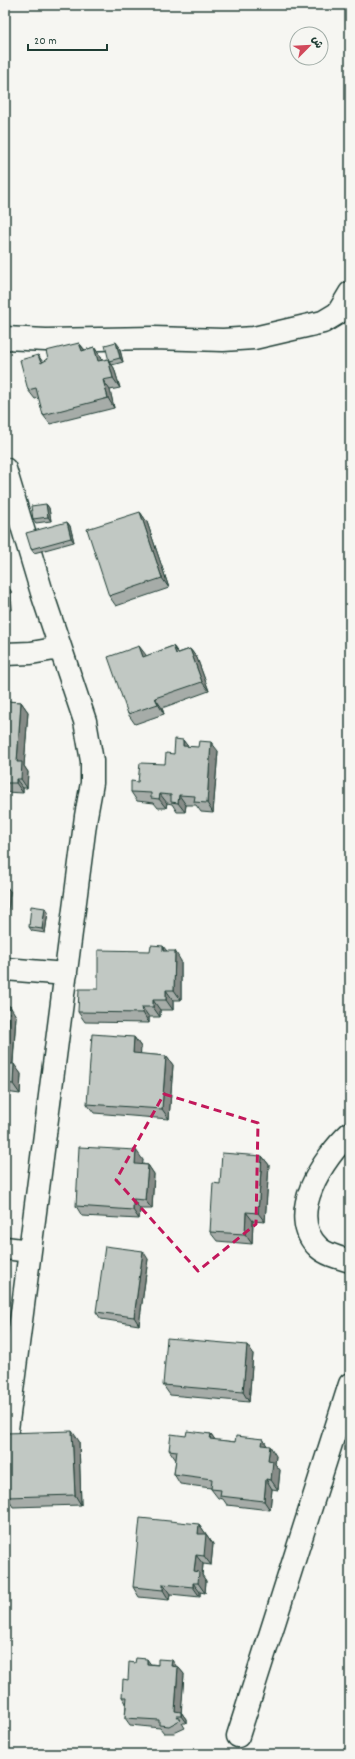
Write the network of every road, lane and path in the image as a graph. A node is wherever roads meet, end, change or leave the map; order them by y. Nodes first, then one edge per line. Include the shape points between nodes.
1 (350, 293) edge
2 (5, 338) edge
3 (5, 469) edge
4 (60, 648) junction
5 (5, 654) edge
6 (5, 969) edge
7 (66, 974) junction
8 (350, 1133) edge
9 (5, 1248) edge
10 (30, 1251) junction
11 (350, 1261) edge
12 (350, 1384) edge
13 (5, 1445) edge
14 (238, 1736) dead end

1 - 2 street via 338,312 323,322 254,338
3 - 4 street
4 - 5 street
4 - 7 street via 85,721 92,761
6 - 7 street
7 - 10 street
8 - 11 street via 339,1143 318,1174 306,1208 306,1224 310,1237 320,1248
9 - 10 street
10 - 13 street
12 - 14 street

